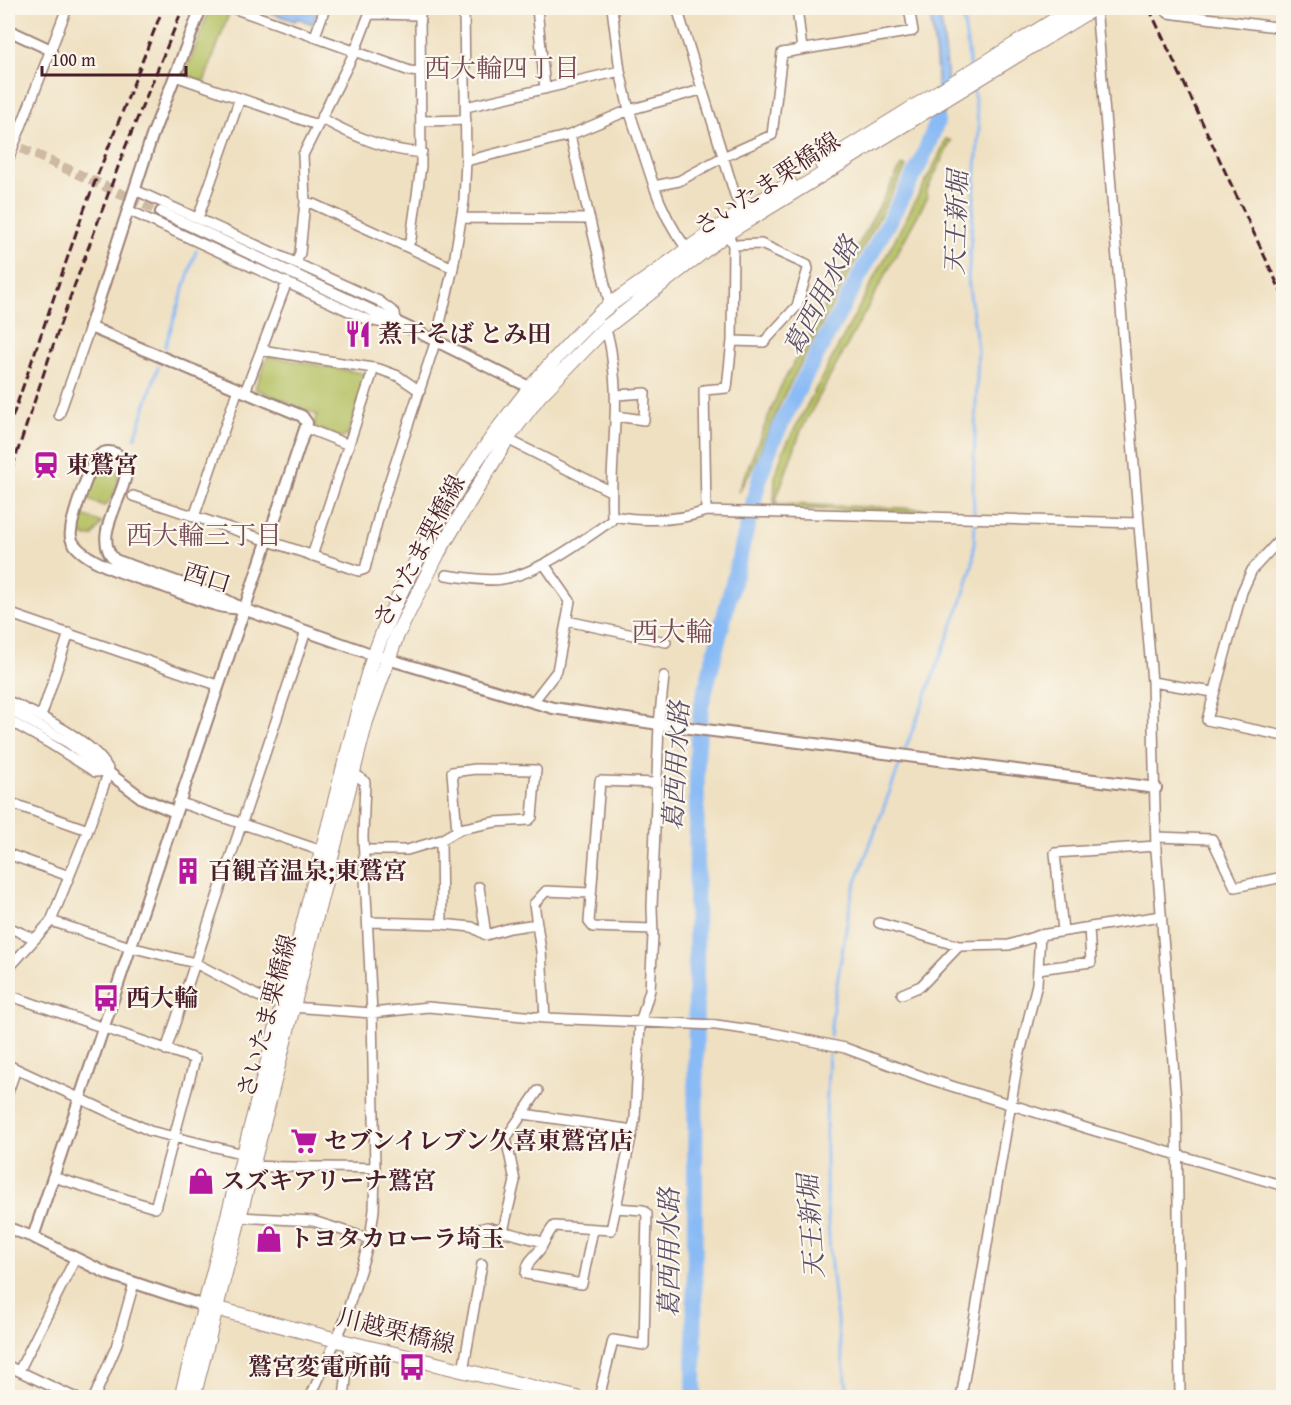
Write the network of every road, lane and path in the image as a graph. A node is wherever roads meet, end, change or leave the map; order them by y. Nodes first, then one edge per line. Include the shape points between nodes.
1 (68, 8) edge
2 (201, 8) edge
3 (233, 8) edge
4 (325, 8) edge
5 (464, 8) edge
6 (537, 8) edge
7 (612, 8) edge
8 (677, 8) edge
9 (797, 8) edge
10 (909, 8) edge
11 (1074, 8) edge
12 (1164, 8) edge
13 (420, 11) edge
14 (1095, 13) edge
15 (1284, 28) edge
16 (8, 30) edge
17 (315, 36) junction
18 (802, 49) junction
19 (51, 50) junction
20 (355, 51) junction
21 (620, 71) junction
22 (420, 72) junction
23 (979, 72) junction
24 (175, 76) junction
25 (545, 89) junction
26 (701, 90) junction
27 (240, 99) junction
28 (466, 107) junction
29 (920, 108) junction
30 (629, 110) junction
31 (466, 120) junction
32 (319, 121) junction
33 (422, 121) junction
34 (8, 130) edge
35 (18, 134) junction
36 (570, 135) junction
37 (422, 152) junction
38 (8, 156) edge
39 (723, 158) junction
40 (466, 161) junction
41 (654, 186) junction
42 (135, 190) junction
43 (305, 202) junction
44 (744, 209) junction
45 (128, 210) junction
46 (161, 212) tunnel mouth
47 (198, 218) junction
48 (461, 218) junction
49 (590, 219) junction
50 (730, 239) junction
51 (407, 247) junction
52 (687, 249) junction
53 (296, 264) junction
54 (453, 268) junction
55 (287, 282) junction
56 (610, 306) junction
57 (396, 322) junction
58 (90, 327) junction
59 (605, 328) junction
60 (436, 340) junction
61 (732, 341) junction
62 (261, 350) junction
63 (374, 368) junction
64 (241, 391) junction
65 (420, 391) junction
66 (534, 392) junction
67 (617, 394) junction
68 (59, 415) dead end
69 (616, 416) junction
70 (306, 428) junction
71 (507, 439) junction
72 (349, 445) junction
73 (610, 492) junction
74 (133, 496) dead end
75 (706, 511) junction
76 (614, 516) junction
77 (194, 517) junction
78 (1138, 522) junction
79 (1284, 535) edge
80 (266, 541) junction
81 (312, 556) junction
82 (544, 564) junction
83 (446, 575) dead end
84 (243, 609) junction
85 (8, 613) edge
86 (567, 621) junction
87 (306, 631) junction
88 (69, 633) junction
89 (666, 642) dead end
90 (374, 655) junction
91 (387, 660) junction
92 (664, 676) dead end
93 (1152, 682) junction
94 (217, 685) junction
95 (1213, 692) junction
96 (8, 701) edge
97 (533, 702) junction
98 (8, 709) edge
99 (39, 715) junction
100 (8, 720) edge
101 (659, 724) junction
102 (1284, 736) edge
103 (109, 771) junction
104 (354, 773) junction
105 (657, 783) junction
106 (1155, 788) junction
107 (8, 802) edge
108 (177, 807) junction
109 (242, 824) junction
110 (88, 830) junction
111 (457, 831) junction
112 (441, 840) junction
113 (1156, 842) junction
114 (363, 850) junction
115 (322, 851) junction
116 (8, 854) edge
117 (69, 876) junction
118 (1284, 879) edge
119 (479, 887) dead end
120 (591, 893) junction
121 (1161, 916) junction
122 (51, 921) junction
123 (369, 922) junction
124 (879, 923) dead end
125 (442, 924) junction
126 (537, 924) junction
127 (8, 927) edge
128 (1089, 927) junction
129 (653, 928) junction
130 (1063, 931) junction
131 (486, 935) junction
132 (1040, 935) junction
133 (35, 939) junction
134 (959, 946) junction
135 (130, 947) junction
136 (195, 963) junction
137 (8, 969) edge
138 (1038, 969) junction
139 (8, 994) edge
140 (902, 994) dead end
141 (287, 1006) junction
142 (372, 1013) junction
143 (545, 1018) junction
144 (640, 1023) junction
145 (103, 1027) junction
146 (166, 1050) junction
147 (12, 1067) edge
148 (538, 1091) dead end
149 (8, 1092) edge
150 (79, 1099) junction
151 (1011, 1104) junction
152 (524, 1114) junction
153 (633, 1130) junction
154 (173, 1136) junction
155 (1178, 1154) junction
156 (247, 1160) junction
157 (375, 1168) junction
158 (53, 1177) junction
159 (1284, 1185) edge
160 (616, 1208) junction
161 (238, 1217) junction
162 (8, 1228) edge
163 (593, 1229) junction
164 (474, 1230) dead end
165 (503, 1231) junction
166 (33, 1237) junction
167 (370, 1239) junction
168 (543, 1242) junction
169 (75, 1259) junction
170 (482, 1264) dead end
171 (134, 1283) junction
172 (210, 1307) junction
173 (344, 1342) junction
174 (8, 1366) edge
175 (19, 1371) junction
176 (463, 1371) junction
177 (76, 1398) edge
178 (94, 1398) edge
179 (181, 1398) edge
180 (193, 1398) edge
181 (310, 1398) edge
182 (344, 1398) edge
183 (577, 1398) edge
184 (598, 1398) edge
185 (961, 1398) edge
186 (1180, 1398) edge

1 - 19 street
2 - 24 street
3 - 17 street
4 - 17 street
5 - 28 street
6 - 25 street
7 - 21 street
8 - 26 street
9 - 18 street
10 - 18 street via 913,31
11 - 23 main road, さいたま栗橋線
12 - 15 street via 1168,13
13 - 20 street via 372,14
13 - 22 street
14 - 23 main road, さいたま栗橋線
14 - 78 street
16 - 19 street
17 - 20 street
18 - 39 street via 782,53 772,135
19 - 35 street
20 - 22 street
20 - 32 street
21 - 25 street
21 - 30 street
22 - 33 street
23 - 29 main road, さいたま栗橋線
24 - 27 street
24 - 42 street
25 - 28 street
26 - 30 street
26 - 39 street
27 - 32 street
27 - 47 street
28 - 31 street
29 - 44 main road, さいたま栗橋線
29 - 50 main road, さいたま栗橋線
30 - 36 street
30 - 41 street
31 - 33 street
31 - 40 street
32 - 37 street via 401,150
32 - 43 street via 303,159
33 - 37 street
34 - 35 street
35 - 38 street
36 - 40 street
36 - 49 street
37 - 51 street
39 - 41 street via 679,181
39 - 44 street via 736,198
40 - 48 street
41 - 52 street via 662,210
42 - 45 street
42 - 47 street
43 - 51 street
43 - 53 street
44 - 52 main road, さいたま栗橋線
45 - 55 street
45 - 58 street
46 - 57 street
47 - 53 street
48 - 49 street
48 - 54 street
49 - 56 street
50 - 59 main road, さいたま栗橋線
50 - 61 street
50 - 61 street via 761,244 807,265 808,269 797,306 764,342
51 - 54 street
52 - 56 main road, さいたま栗橋線
53 - 57 street via 379,302 394,313
54 - 60 street
55 - 57 street via 366,319
55 - 62 street
56 - 66 main road, さいたま栗橋線
57 - 60 street
58 - 64 street
58 - 68 street
59 - 66 main road, さいたま栗橋線
59 - 67 street
60 - 65 street
60 - 66 street
61 - 75 street via 727,388 704,390
62 - 63 street
62 - 64 street
63 - 65 street via 398,376
63 - 72 street
64 - 70 street via 302,416
64 - 77 street
65 - 81 street via 381,507 365,569 359,571
66 - 71 main road, さいたま栗橋線
66 - 90 main road, さいたま栗橋線 via 493,434 446,507 403,585
67 - 69 street
67 - 69 street via 645,393 644,420
69 - 73 street
70 - 72 street
70 - 80 street
71 - 73 street
71 - 91 main road, さいたま栗橋線 via 438,553
72 - 81 street
73 - 76 street
74 - 77 street
75 - 76 street via 647,521
75 - 78 street
76 - 82 street
77 - 80 street
78 - 93 street
79 - 95 street via 1247,580
80 - 81 street
80 - 84 street
82 - 83 street via 501,579
82 - 86 street via 570,601
84 - 84 street, 西口 via 217,606 109,567 74,544 70,535 72,521 99,455 116,454 125,467 106,541 112,557
84 - 87 street
84 - 94 street
85 - 88 street
86 - 89 street
86 - 97 street via 557,671
87 - 90 street
87 - 109 street
88 - 94 street
88 - 99 street
90 - 91 street
90 - 115 main road, さいたま栗橋線
91 - 97 street
91 - 104 main road, さいたま栗橋線
92 - 101 street
93 - 95 street
93 - 106 street
94 - 108 street
95 - 102 street via 1207,720
96 - 99 street
97 - 101 street
98 - 103 street
99 - 103 street via 100,756
100 - 103 street via 95,772
101 - 105 street
101 - 106 street
103 - 108 street via 142,798
103 - 110 street
104 - 114 street via 365,782
104 - 141 main road, さいたま栗橋線
105 - 120 street via 600,781
105 - 129 street
106 - 113 street
107 - 110 street
108 - 109 street
108 - 135 street
109 - 115 street
109 - 136 street
110 - 117 street
111 - 111 street via 495,822 529,820 536,770 452,772
111 - 112 street
112 - 114 street via 407,850
112 - 125 street
113 - 118 street via 1212,839 1235,886
113 - 121 street
113 - 130 street via 1055,853
114 - 123 street
115 - 141 main road, さいたま栗橋線
116 - 117 street
117 - 122 street
119 - 131 street
120 - 126 street via 546,891 534,904
120 - 129 street via 591,926
121 - 128 street
121 - 155 street
122 - 133 street
122 - 135 street
123 - 125 street
123 - 142 street
124 - 134 street
125 - 131 street via 472,927
126 - 131 street
126 - 143 street
127 - 133 street
128 - 130 street
128 - 138 street via 1091,962
129 - 144 street via 650,990
130 - 132 street
132 - 134 street via 1009,945
132 - 138 street
133 - 137 street
134 - 140 street via 921,986
135 - 136 street
135 - 145 street
136 - 141 street via 258,996
136 - 146 street
138 - 151 street
139 - 145 street
141 - 142 street
141 - 156 main road, さいたま栗橋線
142 - 143 street via 428,1007
142 - 157 street
143 - 144 street
144 - 151 street via 753,1029 845,1048
144 - 153 street
145 - 146 street
145 - 150 street
146 - 154 street via 195,1059
147 - 149 street
147 - 150 street
148 - 152 street
150 - 154 street via 150,1131
150 - 158 street
151 - 155 street
151 - 185 street
152 - 153 street
152 - 165 street via 506,1138 515,1181
153 - 160 street
154 - 156 street
154 - 158 street via 155,1208
155 - 159 street
155 - 186 street
156 - 157 street via 302,1168
156 - 161 main road, さいたま栗橋線
156 - 172 main road, さいたま栗橋線
157 - 167 street
158 - 166 street
160 - 163 street via 611,1230
160 - 184 street via 643,1210 647,1214 644,1345 613,1340
161 - 167 street via 313,1221
161 - 172 main road, さいたま栗橋線
162 - 166 street
163 - 168 street via 554,1226
163 - 168 street via 582,1284 526,1274 527,1262
164 - 165 street via 487,1227
165 - 168 street
166 - 169 street
167 - 173 street
169 - 171 street
169 - 175 street
170 - 176 street
171 - 172 street
171 - 178 street via 116,1347
172 - 173 main road, 川越栗橋線
172 - 179 main road, さいたま栗橋線
172 - 180 main road, さいたま栗橋線
173 - 176 main road, 川越栗橋線
173 - 181 street
173 - 182 street
174 - 175 street
175 - 177 street
176 - 183 main road, 川越栗橋線

